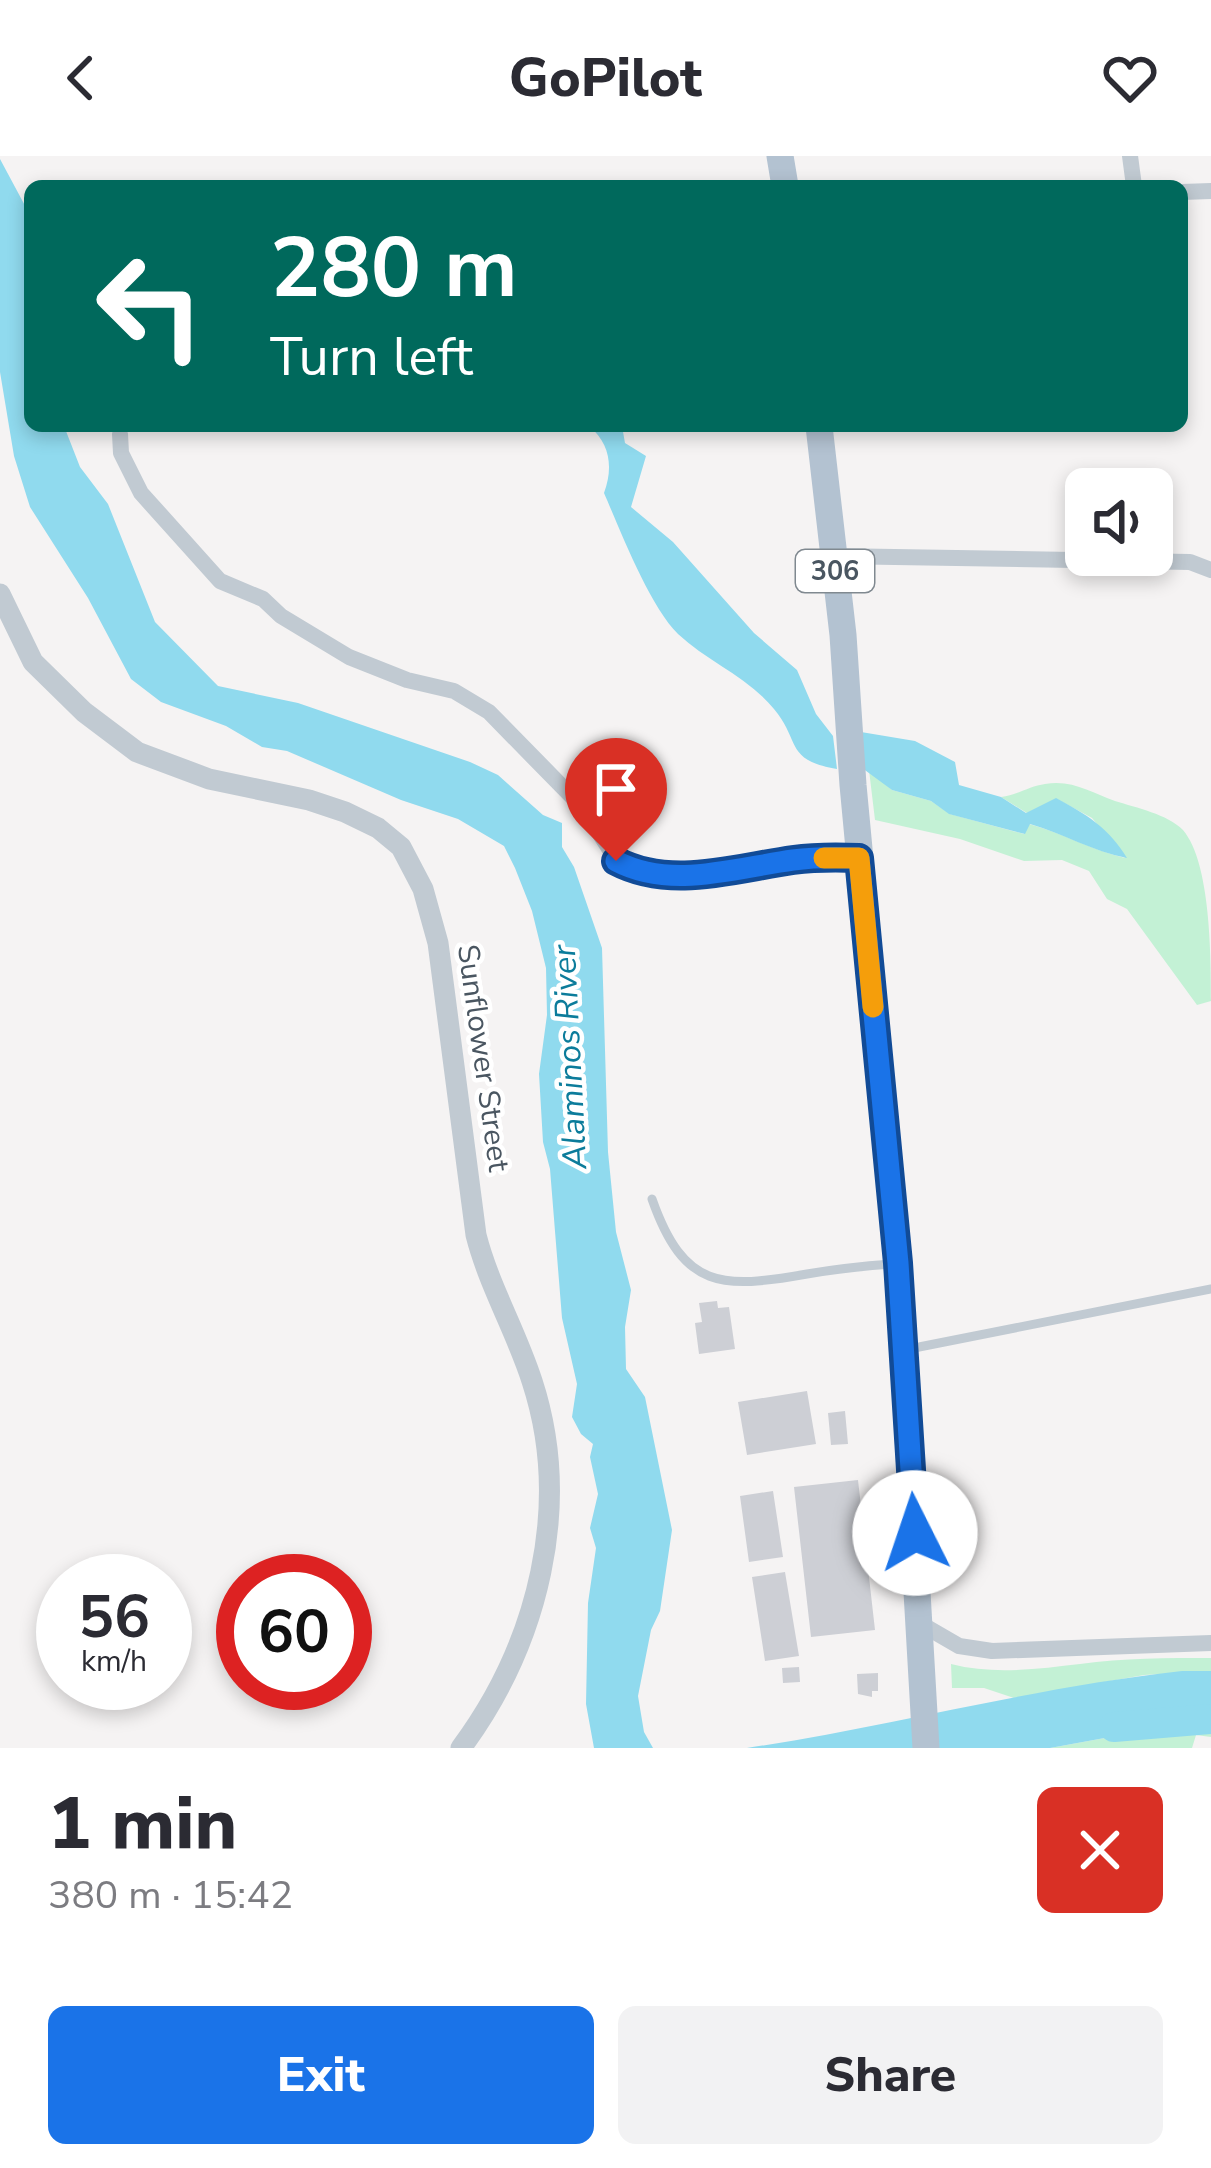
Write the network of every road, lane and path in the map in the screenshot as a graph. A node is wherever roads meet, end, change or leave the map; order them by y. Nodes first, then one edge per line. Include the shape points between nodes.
1 (820, 432) edge
2 (120, 434) dead end
3 (833, 556) junction
4 (1211, 570) edge
5 (0, 594) edge
6 (859, 858) junction
7 (652, 1198) dead end
8 (898, 1263) junction
9 (1211, 1289) edge
10 (903, 1350) junction
11 (921, 1624) junction
12 (1211, 1642) edge
13 (461, 1748) edge
14 (926, 1748) edge

1 - 3 main road, 306
2 - 6 street via 141,493 220,581 263,599 349,657 454,691 489,712 584,809 616,861 644,873 691,875
3 - 4 street via 1190,562
3 - 6 main road, 306
5 - 13 street, Sunflower Street via 34,662 136,752 345,812 400,847 423,890 438,943 476,1235 532,1381 550,1457 543,1569 526,1627
6 - 8 main road, 306
7 - 8 lane via 664,1234 716,1280 748,1284
8 - 10 main road, 306
9 - 10 lane
10 - 11 main road, 306
11 - 12 street via 959,1646 992,1651
11 - 14 main road, 306

